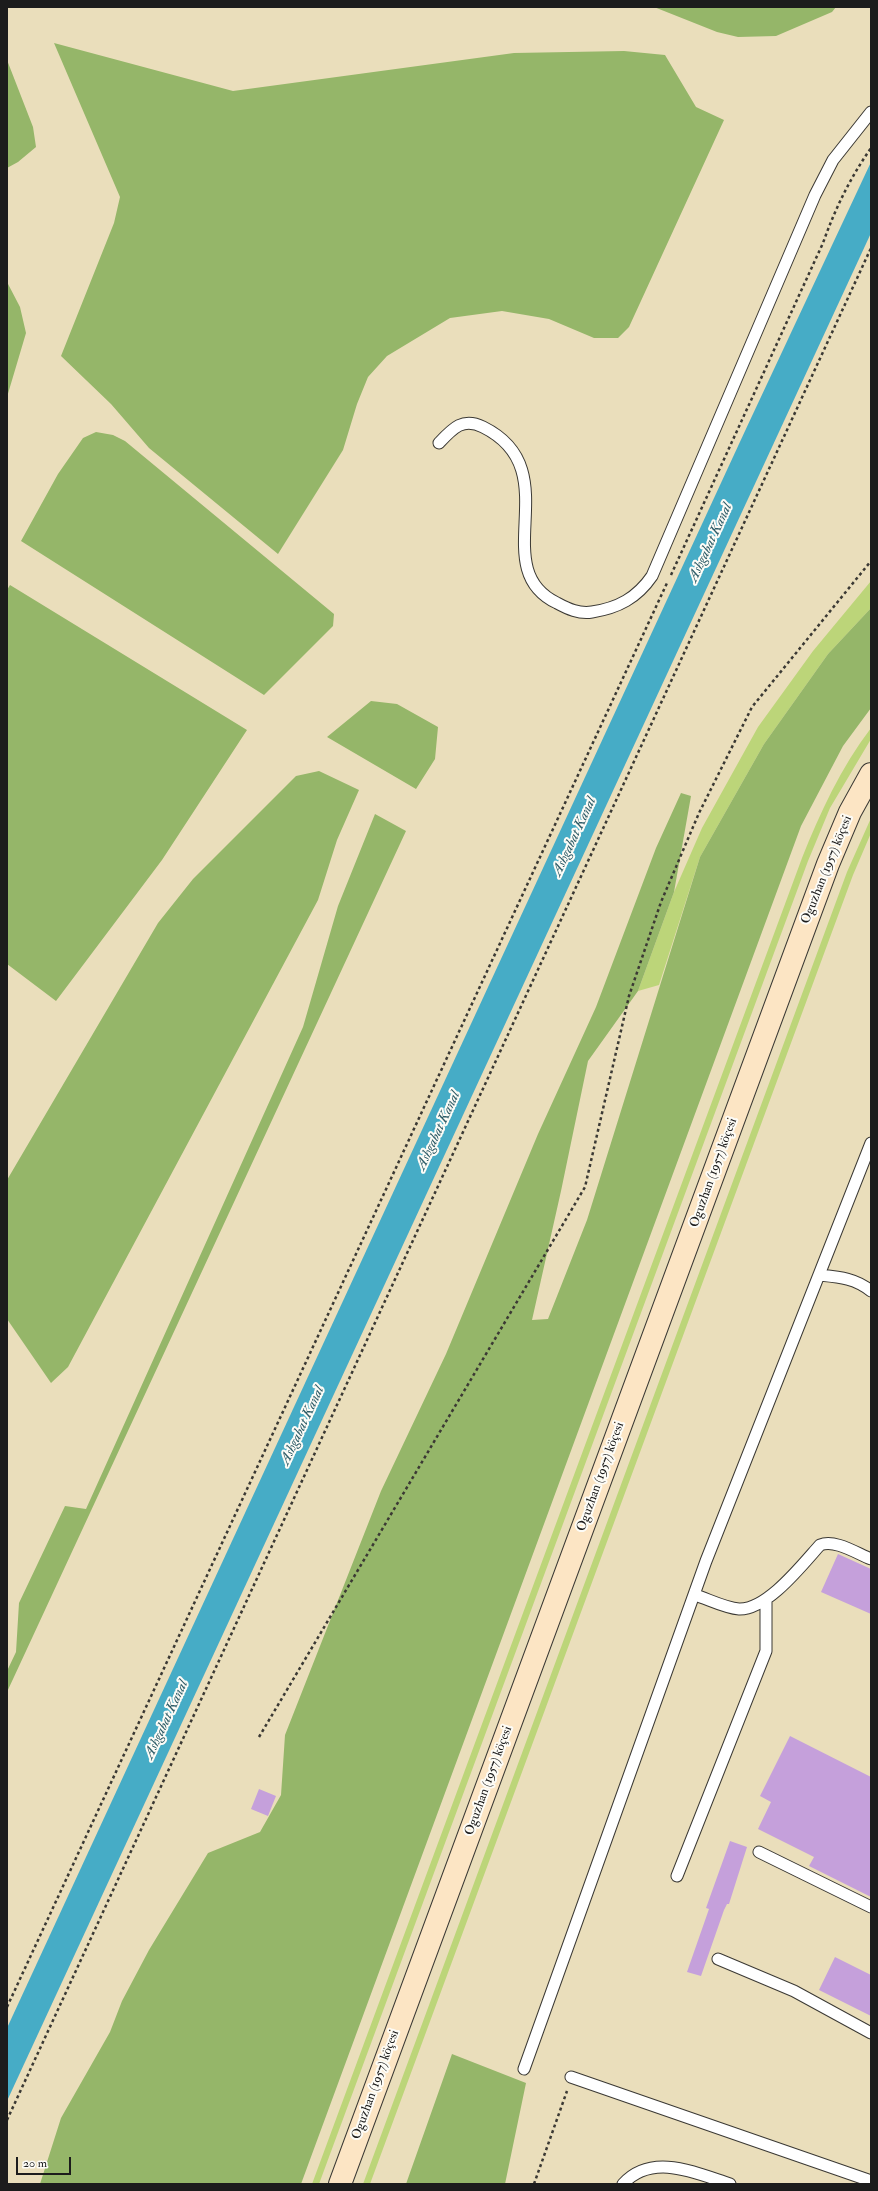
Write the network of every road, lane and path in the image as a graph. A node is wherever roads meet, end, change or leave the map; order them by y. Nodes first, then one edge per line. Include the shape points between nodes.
1 (871, 112) edge
2 (871, 148) edge
3 (871, 248) edge
4 (439, 443) dead end
5 (871, 560) edge
6 (871, 774) edge
7 (871, 1143) edge
8 (819, 1276) junction
9 (871, 1291) edge
10 (871, 1559) edge
11 (695, 1595) junction
12 (766, 1599) junction
13 (259, 1737) dead end
14 (759, 1852) dead end
15 (677, 1876) dead end
16 (871, 1907) edge
17 (718, 1959) dead end
18 (7, 2007) edge
19 (871, 2033) edge
20 (524, 2069) dead end
21 (571, 2077) joint
22 (7, 2120) edge
23 (871, 2180) edge
24 (340, 2184) edge
25 (534, 2184) edge
26 (623, 2184) edge
27 (730, 2184) edge

1 - 4 lane via 833,160 815,195 652,576 642,590 626,602 588,613 553,601 537,588 528,574 525,558 526,485 521,463 513,450 489,430 473,422 461,424 451,430
2 - 18 path via 850,180 833,215 820,251
3 - 22 path
5 - 13 path via 752,706 698,813 661,902 630,996 585,1187
6 - 24 main road, Oguzhan (1957) köçesi via 850,812 828,864
7 - 8 lane
8 - 9 lane via 848,1278
8 - 11 lane via 706,1561
10 - 12 lane via 835,1544 826,1543
11 - 12 lane via 738,1609 750,1608
11 - 20 lane
12 - 15 lane via 766,1650
14 - 16 lane
17 - 19 lane via 794,1991
21 - 23 lane
21 - 25 path
26 - 27 lane via 640,2172 655,2166 679,2168

